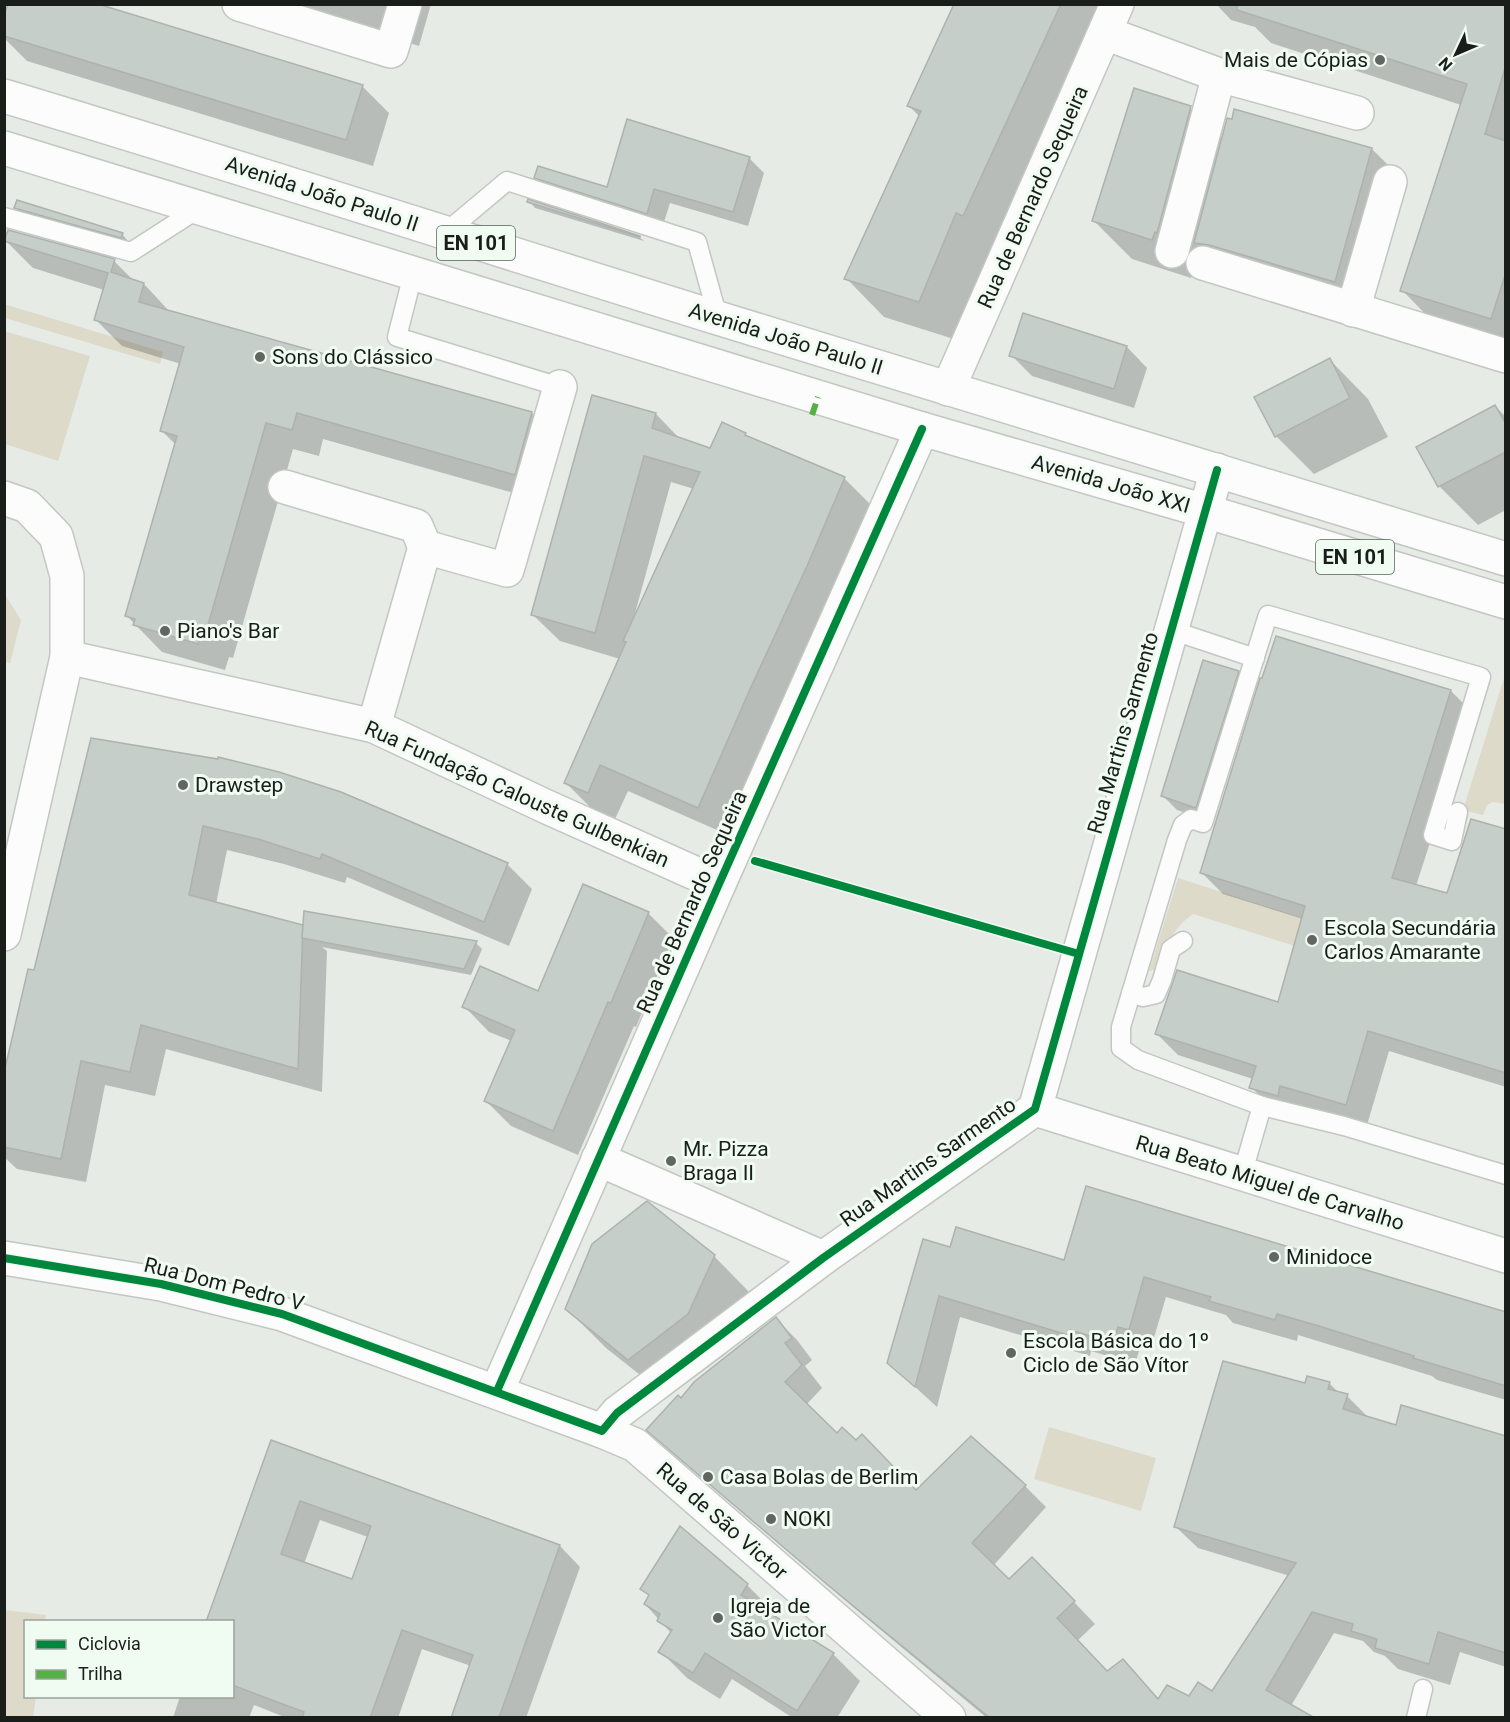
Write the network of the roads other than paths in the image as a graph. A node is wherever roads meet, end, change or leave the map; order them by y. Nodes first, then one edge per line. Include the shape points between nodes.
1 (239, 4) edge
2 (405, 4) edge
3 (1111, 19) edge
4 (1219, 75) junction
5 (4, 96) edge
6 (1357, 113) dead end
7 (4, 148) edge
8 (1390, 182) dead end
9 (201, 207) junction
10 (4, 217) edge
11 (445, 233) junction
12 (1172, 250) dead end
13 (1203, 263) dead end
14 (413, 274) junction
15 (1353, 310) junction
16 (718, 318) junction
17 (1506, 356) edge
18 (560, 387) joint
19 (948, 389) junction
20 (922, 429) junction
21 (1217, 470) junction
22 (285, 488) dead end
23 (4, 498) edge
24 (1205, 511) junction
25 (425, 547) junction
26 (1506, 559) edge
27 (1506, 602) edge
28 (1171, 630) junction
29 (67, 657) junction
30 (1255, 658) junction
31 (374, 726) junction
32 (1458, 812) dead end
33 (719, 884) junction
34 (4, 934) edge
35 (1183, 941) dead end
36 (1131, 993) junction
37 (1262, 1106) junction
38 (1035, 1109) junction
39 (598, 1159) junction
40 (1242, 1174) junction
41 (1506, 1175) edge
42 (1506, 1256) edge
43 (4, 1258) edge
44 (823, 1258) junction
45 (497, 1391) junction
46 (602, 1431) junction
47 (1423, 1689) dead end
48 (949, 1718) edge
49 (1416, 1718) edge

1 - 2 street via 391,51
3 - 4 street
3 - 19 street, Rua de Bernardo Sequeira
4 - 6 street
4 - 12 street
5 - 11 street, Avenida João Paulo II / EN 101
7 - 9 street, EN 101
8 - 15 street
9 - 10 lane via 131,252
9 - 14 street, EN 101
11 - 16 street, Avenida João Paulo II / EN 101
11 - 16 lane via 507,181 697,242
13 - 15 street
14 - 18 lane via 397,337
14 - 20 street, EN 101
15 - 17 street
16 - 19 street, Avenida João Paulo II / EN 101
18 - 25 street via 507,570
19 - 21 street, Avenida João XXI / EN 101
20 - 24 street, Avenida João XXI / EN 101
20 - 33 street, Rua de Bernardo Sequeira
21 - 24 street, Rua Martins Sarmento
21 - 26 street, Avenida João XXI / EN 101
22 - 25 street via 416,526
23 - 29 street via 27,506 56,536 67,576
24 - 27 street, Avenida João XXI / EN 101
24 - 28 street, Rua Martins Sarmento
25 - 31 street
28 - 30 lane
28 - 38 street, Rua Martins Sarmento
29 - 31 street, Rua Fundação Calouste Gulbenkian
29 - 34 street
30 - 32 lane via 1268,615 1481,677 1433,835 1452,841
30 - 36 lane via 1203,823 1191,819 1183,825
31 - 33 street, Rua Fundação Calouste Gulbenkian
33 - 39 street, Rua de Bernardo Sequeira
35 - 36 lane via 1171,949 1156,994 1143,997
36 - 37 lane via 1121,1028 1121,1048 1138,1060
37 - 40 lane
37 - 41 lane via 1344,1126
38 - 40 street, Rua Beato Miguel de Carvalho
38 - 44 street, Rua Martins Sarmento
39 - 44 street
39 - 45 street, Rua de Bernardo Sequeira
40 - 42 street, Rua Beato Miguel de Carvalho
43 - 45 street, Rua Dom Pedro V via 161,1284 282,1314
44 - 46 street, Rua Martins Sarmento via 617,1413
45 - 46 street, Rua de São Victor
46 - 48 street, Rua de São Victor via 635,1445
47 - 49 lane

